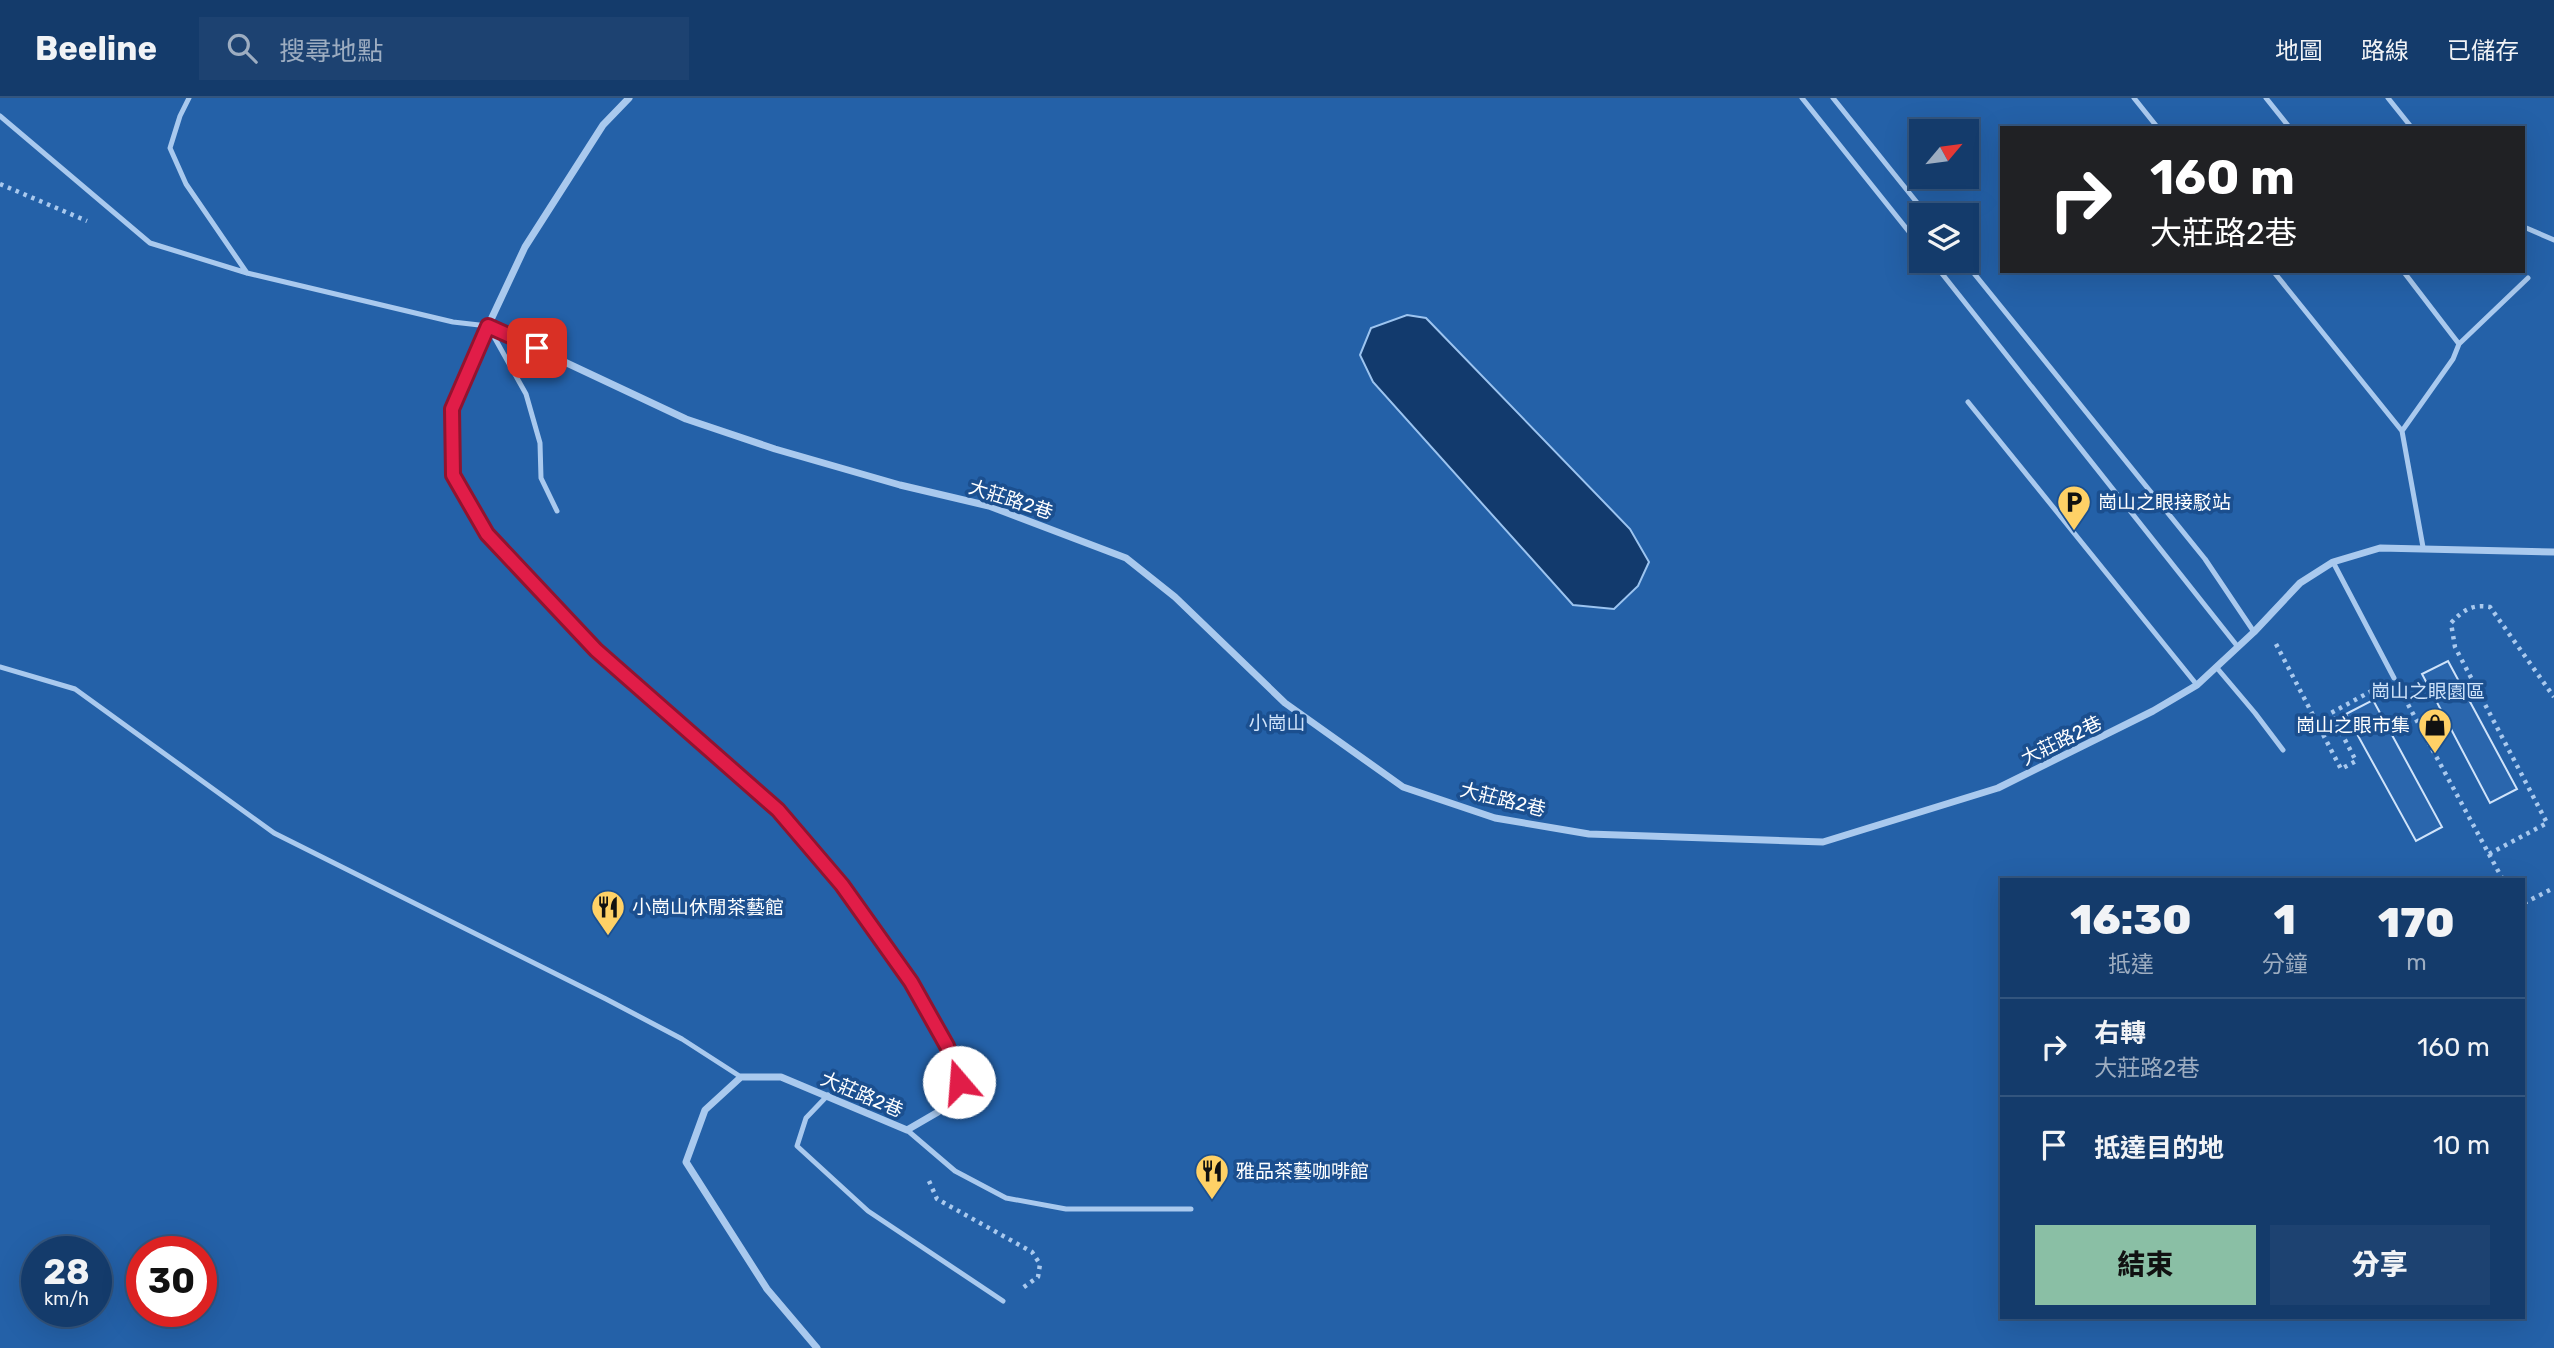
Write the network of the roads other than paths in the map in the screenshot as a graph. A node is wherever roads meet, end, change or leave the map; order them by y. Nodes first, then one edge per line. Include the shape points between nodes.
1 (189, 98) edge
2 (629, 98) edge
3 (1802, 98) edge
4 (1833, 98) edge
5 (2134, 98) edge
6 (2266, 98) edge
7 (2388, 98) edge
8 (0, 116) edge
9 (2156, 126) edge
10 (2288, 126) edge
11 (2410, 126) edge
12 (1917, 203) edge
13 (2525, 227) edge
14 (1909, 232) edge
15 (2554, 240) edge
16 (247, 273) junction
17 (1941, 273) edge
18 (1974, 273) edge
19 (2275, 273) edge
20 (2405, 273) edge
21 (2528, 278) dead end
22 (488, 326) junction
23 (2459, 344) junction
24 (1969, 402) dead end
25 (2402, 431) junction
26 (557, 511) dead end
27 (2423, 547) junction
28 (2554, 552) edge
29 (2333, 562) junction
30 (2254, 632) junction
31 (2238, 647) junction
32 (0, 667) edge
33 (2217, 668) junction
34 (2394, 678) road end
35 (2197, 685) junction
36 (2283, 751) dead end
37 (741, 1077) junction
38 (828, 1095) junction
39 (907, 1130) junction
40 (1191, 1209) dead end
41 (1003, 1301) road end
42 (817, 1348) edge

1 - 16 lane via 170,148 186,184
2 - 22 street, 大莊路2巷 via 603,125 525,247
3 - 14 lane
4 - 12 lane
5 - 9 lane
6 - 10 lane
7 - 11 lane
8 - 16 lane via 150,243
13 - 15 lane
16 - 22 lane via 453,322
17 - 31 lane
18 - 30 lane via 2205,559
19 - 25 lane
20 - 23 lane
21 - 23 lane
22 - 26 lane via 526,394 540,443 541,478
22 - 35 street, 大莊路2巷 via 686,419 900,485 989,506 1126,558 1175,597 1285,703 1392,780 1495,818 1588,834 1823,842 1998,788
22 - 39 street, 大莊路2巷 via 452,409 453,475 487,534 596,650 778,810 842,885 911,982 947,1046 959,1082 938,1112
23 - 25 lane
24 - 35 lane
25 - 27 lane
27 - 28 street, 大莊路2巷
27 - 29 street, 大莊路2巷 via 2380,548
29 - 30 street, 大莊路2巷 via 2300,583
29 - 34 lane
30 - 31 street, 大莊路2巷
31 - 33 street, 大莊路2巷
32 - 37 lane via 75,689 274,833 606,999
33 - 35 street, 大莊路2巷
33 - 36 lane
37 - 38 street, 大莊路2巷 via 781,1077
37 - 42 street via 705,1110 686,1162 767,1289
38 - 39 street, 大莊路2巷
38 - 41 lane via 806,1118 797,1146 868,1211
39 - 40 lane via 955,1171 1006,1198 1066,1209

